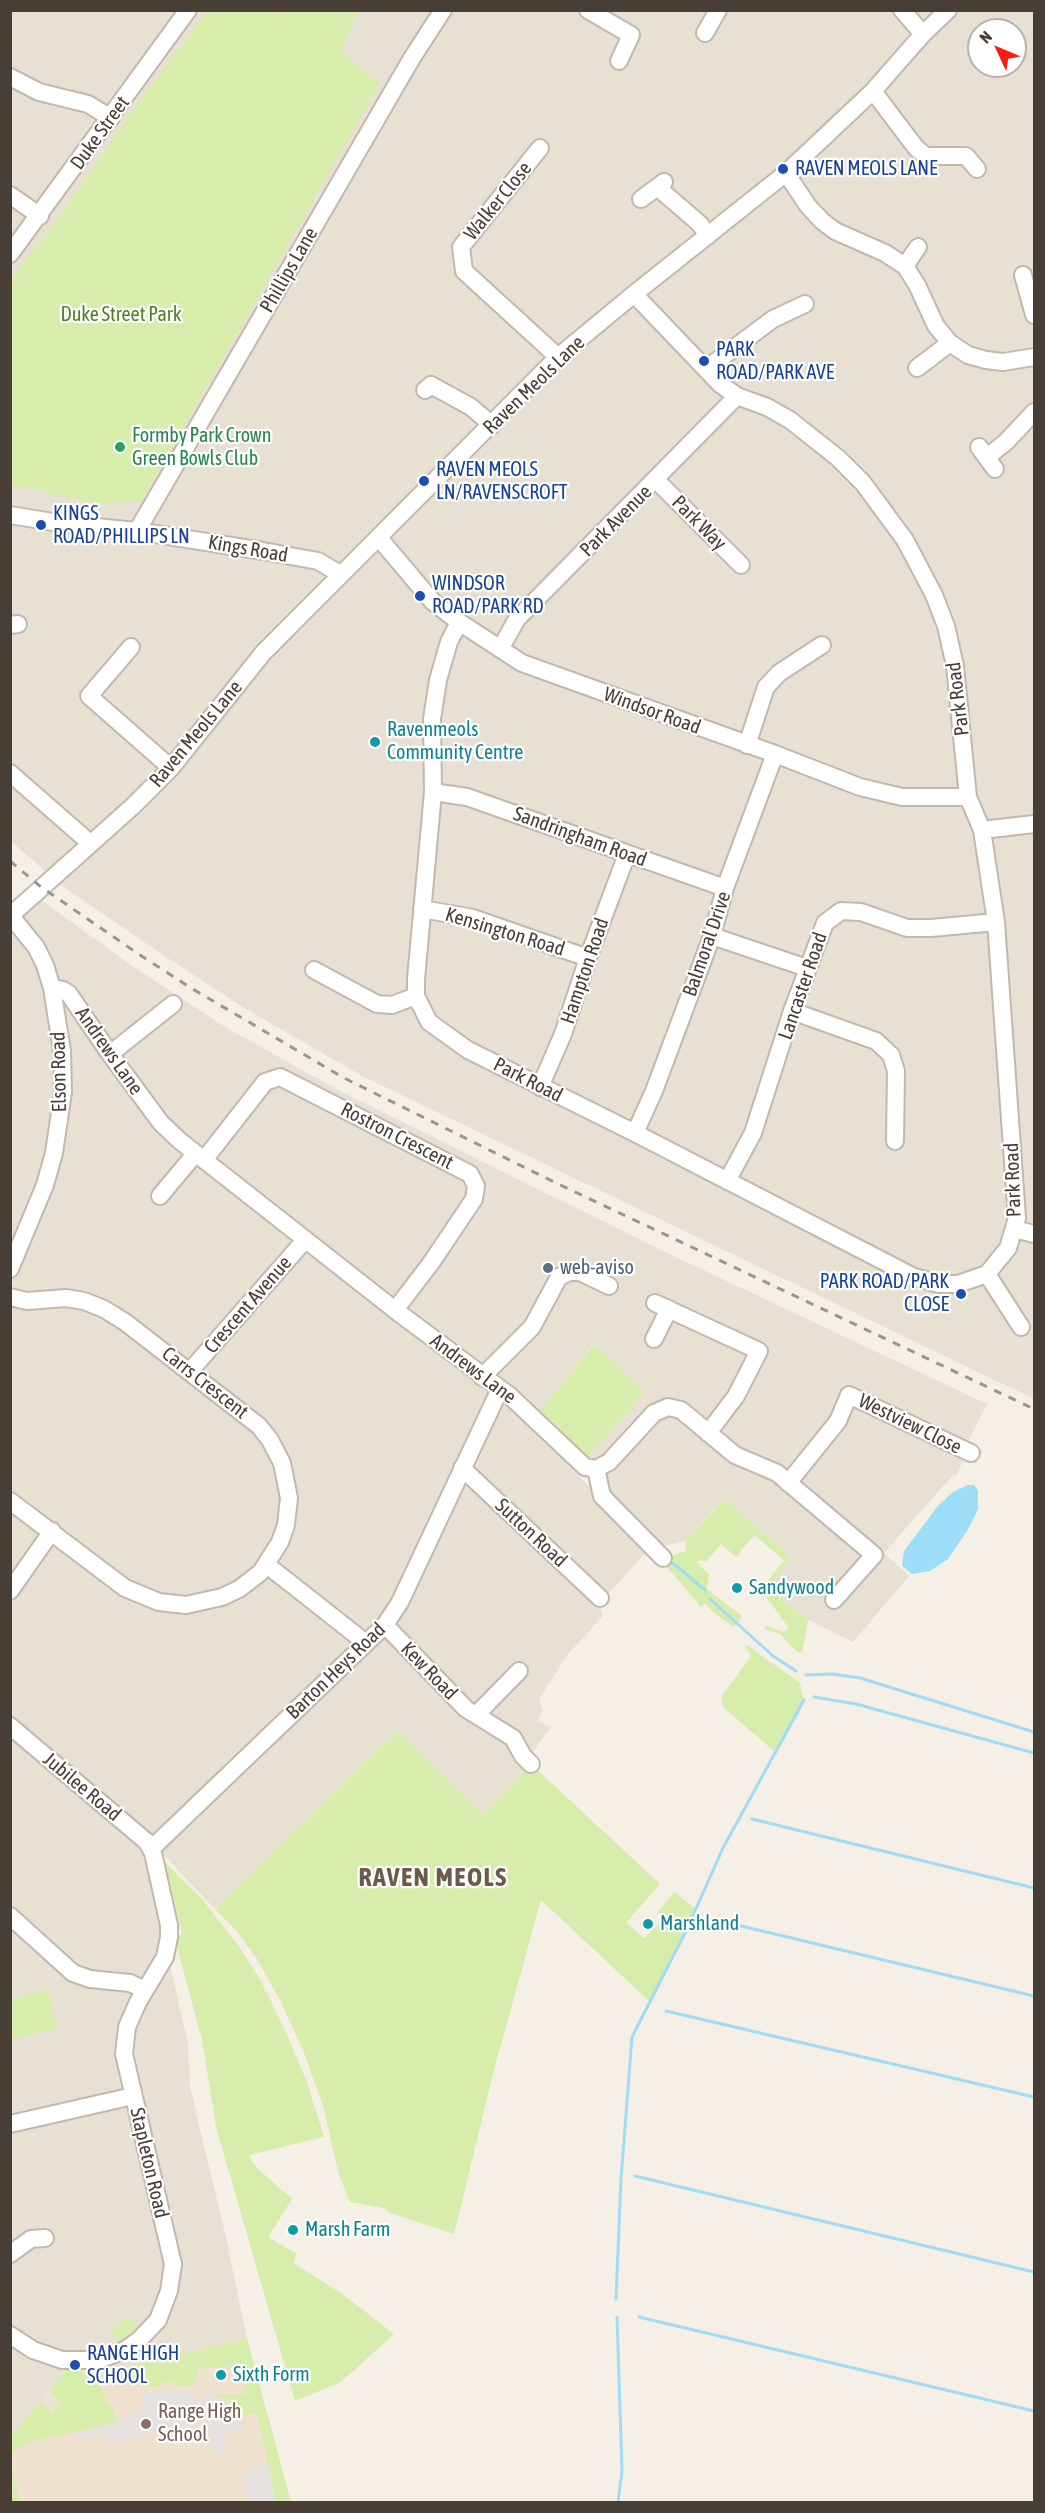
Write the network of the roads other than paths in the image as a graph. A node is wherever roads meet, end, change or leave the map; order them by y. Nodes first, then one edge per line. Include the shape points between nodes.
1 (188, 10) edge
2 (443, 10) edge
3 (588, 10) edge
4 (718, 10) edge
5 (902, 10) edge
6 (948, 10) edge
7 (705, 33) dead end
8 (923, 34) junction
9 (619, 61) dead end
10 (10, 77) edge
11 (873, 92) junction
12 (111, 118) junction
13 (540, 148) dead end
14 (969, 156) dead end
15 (786, 173) junction
16 (10, 195) edge
17 (641, 199) dead end
18 (40, 216) junction
19 (708, 236) junction
20 (918, 247) dead end
21 (10, 254) edge
22 (905, 266) junction
23 (1023, 271) dead end
24 (634, 294) junction
25 (805, 304) dead end
26 (1035, 315) edge
27 (950, 343) junction
28 (558, 357) junction
29 (1035, 357) edge
30 (917, 368) dead end
31 (706, 369) junction
32 (425, 390) dead end
33 (737, 396) junction
34 (1035, 412) edge
35 (492, 425) junction
36 (987, 458) dead end
37 (656, 480) junction
38 (10, 515) edge
39 (137, 531) junction
40 (379, 538) junction
41 (744, 565) dead end
42 (340, 574) junction
43 (459, 622) junction
44 (822, 646) dead end
45 (131, 648) dead end
46 (500, 649) junction
47 (747, 745) junction
48 (775, 754) junction
49 (171, 768) junction
50 (10, 773) edge
51 (433, 792) junction
52 (968, 797) junction
53 (1035, 824) edge
54 (982, 830) junction
55 (90, 843) junction
56 (627, 854) junction
57 (725, 888) junction
58 (422, 909) junction
59 (11, 915) edge
60 (996, 922) junction
61 (712, 936) junction
62 (588, 957) junction
63 (807, 968) junction
64 (315, 970) dead end
65 (52, 988) junction
66 (416, 996) junction
67 (173, 1004) dead end
68 (792, 1011) junction
69 (110, 1054) junction
70 (540, 1087) junction
71 (635, 1133) junction
72 (896, 1142) dead end
73 (200, 1157) junction
74 (727, 1181) junction
75 (160, 1196) dead end
76 (1015, 1229) junction
77 (1035, 1234) edge
78 (305, 1240) junction
79 (10, 1269) edge
80 (987, 1274) junction
81 (609, 1286) dead end
82 (10, 1297) edge
83 (395, 1310) junction
84 (1021, 1327) dead end
85 (654, 1339) dead end
86 (190, 1371) junction
87 (482, 1377) junction
88 (500, 1389) junction
89 (708, 1433) junction
90 (971, 1453) dead end
91 (462, 1468) junction
92 (596, 1469) junction
93 (788, 1483) junction
94 (10, 1501) edge
95 (52, 1531) junction
96 (663, 1558) dead end
97 (267, 1565) junction
98 (10, 1591) edge
99 (600, 1598) dead end
100 (834, 1600) dead end
101 (385, 1625) junction
102 (366, 1643) junction
103 (519, 1671) dead end
104 (476, 1715) junction
105 (10, 1726) edge
106 (531, 1764) dead end
107 (152, 1849) junction
108 (10, 1917) edge
109 (145, 1990) junction
110 (133, 2096) junction
111 (10, 2124) edge
112 (45, 2238) dead end
113 (10, 2254) edge
114 (10, 2335) edge

1 - 12 street, Duke Street
2 - 39 street, Phillips Lane
3 - 9 street via 631,35
4 - 7 street
5 - 8 street
6 - 8 street, Raven Meols Lane
8 - 11 street, Raven Meols Lane
10 - 12 street via 39,92 88,104
11 - 14 street via 926,156
11 - 15 street, Raven Meols Lane
12 - 18 street, Duke Street
13 - 28 street, Walker Close via 461,247 464,270
15 - 19 street, Raven Meols Lane
15 - 22 street via 808,206 828,226
16 - 18 street
17 - 19 street via 661,184
18 - 21 street, Duke Street
19 - 24 street, Raven Meols Lane
20 - 22 street
22 - 27 street via 936,326
23 - 26 street
24 - 28 street, Raven Meols Lane
24 - 31 street, Park Road
25 - 31 street via 773,320
27 - 29 street via 968,355 986,360 1003,362
27 - 30 street
28 - 35 street, Raven Meols Lane
31 - 33 street, Park Road
32 - 35 street via 432,385 471,407
33 - 37 street, Park Avenue
33 - 52 street, Park Road via 790,420 838,458 879,502 909,546 942,616 955,666
34 - 36 street
35 - 40 street, Raven Meols Lane
37 - 41 street, Park Way
37 - 46 street, Park Avenue via 517,618
38 - 39 street, Kings Road
39 - 42 street, Kings Road via 318,561
40 - 42 street, Raven Meols Lane
40 - 43 street, Windsor Road via 434,602
42 - 49 street, Raven Meols Lane via 263,653
43 - 46 street, Windsor Road
43 - 51 street, Park Road via 436,689 432,719
44 - 47 street via 779,673 766,687
45 - 49 street via 89,696
46 - 47 street, Windsor Road via 522,663
47 - 48 street, Windsor Road
48 - 52 street, Windsor Road via 860,787 902,797
48 - 57 street, Balmoral Drive
49 - 55 street, Raven Meols Lane
50 - 55 street
51 - 56 street, Sandringham Road via 467,797
51 - 58 street, Park Road
52 - 54 street, Park Road
53 - 54 street
54 - 60 street, Park Road
55 - 59 street, Raven Meols Lane
56 - 57 street, Sandringham Road
56 - 62 street, Hampton Road
57 - 61 street, Balmoral Drive
58 - 62 street, Kensington Road via 473,918
58 - 66 street, Park Road
59 - 65 street, Elson Road via 36,947
60 - 63 street, Lancaster Road via 907,927 861,912 841,911 825,923
60 - 76 street, Park Road
61 - 63 street
61 - 71 street, Balmoral Drive
62 - 70 street, Hampton Road via 563,1034
63 - 68 street, Lancaster Road
64 - 66 street via 377,1004 392,1005
65 - 69 street, Andrews Lane via 69,994
65 - 79 street, Elson Road via 62,1051 59,1125 45,1185
66 - 70 street, Park Road via 429,1022 454,1042
67 - 69 street
68 - 72 street via 876,1041 891,1055 896,1071
68 - 74 street, Lancaster Road via 753,1133
69 - 73 street, Andrews Lane via 161,1123
70 - 71 street, Park Road
71 - 74 street, Park Road
73 - 75 street
73 - 78 street, Andrews Lane
73 - 83 street, Rostron Crescent via 261,1086 280,1077 470,1174 476,1186 474,1199
74 - 80 street, Park Road via 914,1277 958,1284
76 - 77 street
76 - 80 street, Park Road via 1008,1248
78 - 83 street, Andrews Lane
78 - 86 street, Crescent Avenue
80 - 84 street
81 - 87 street via 580,1272 559,1277 532,1327
82 - 86 street, Carrs Crescent via 27,1301 66,1298 94,1305 125,1322
83 - 87 street, Andrews Lane
85 - 89 street via 662,1306 759,1351 736,1396
86 - 97 street, Carrs Crescent via 259,1426 282,1463 288,1490 287,1516 280,1542
87 - 88 street, Andrews Lane
88 - 91 street, Barton Heys Road
88 - 92 street, Andrews Lane via 585,1467
89 - 92 street via 681,1410 660,1409 609,1462
89 - 93 street via 735,1455 767,1467
90 - 93 street, Westview Close via 849,1395 838,1421
91 - 99 street, Sutton Road
91 - 101 street, Barton Heys Road via 400,1602
92 - 96 street via 602,1496
93 - 100 street via 874,1555
94 - 95 street, Carrs Crescent
95 - 97 street, Carrs Crescent via 125,1588 168,1604 195,1604 222,1597 247,1584
95 - 98 street
97 - 102 street
101 - 102 street, Barton Heys Road
101 - 104 street, Kew Road
102 - 107 street, Barton Heys Road
103 - 104 street, Kew Road
104 - 106 street, Kew Road via 513,1738
105 - 107 street, Jubilee Road
107 - 109 street, Stapleton Road via 170,1936 165,1957
108 - 109 street via 73,1973 130,1983
109 - 110 street, Stapleton Road via 124,2041
110 - 111 street
110 - 114 street, Stapleton Road via 173,2265 158,2320 125,2350 99,2360 46,2356
112 - 113 street via 31,2239

